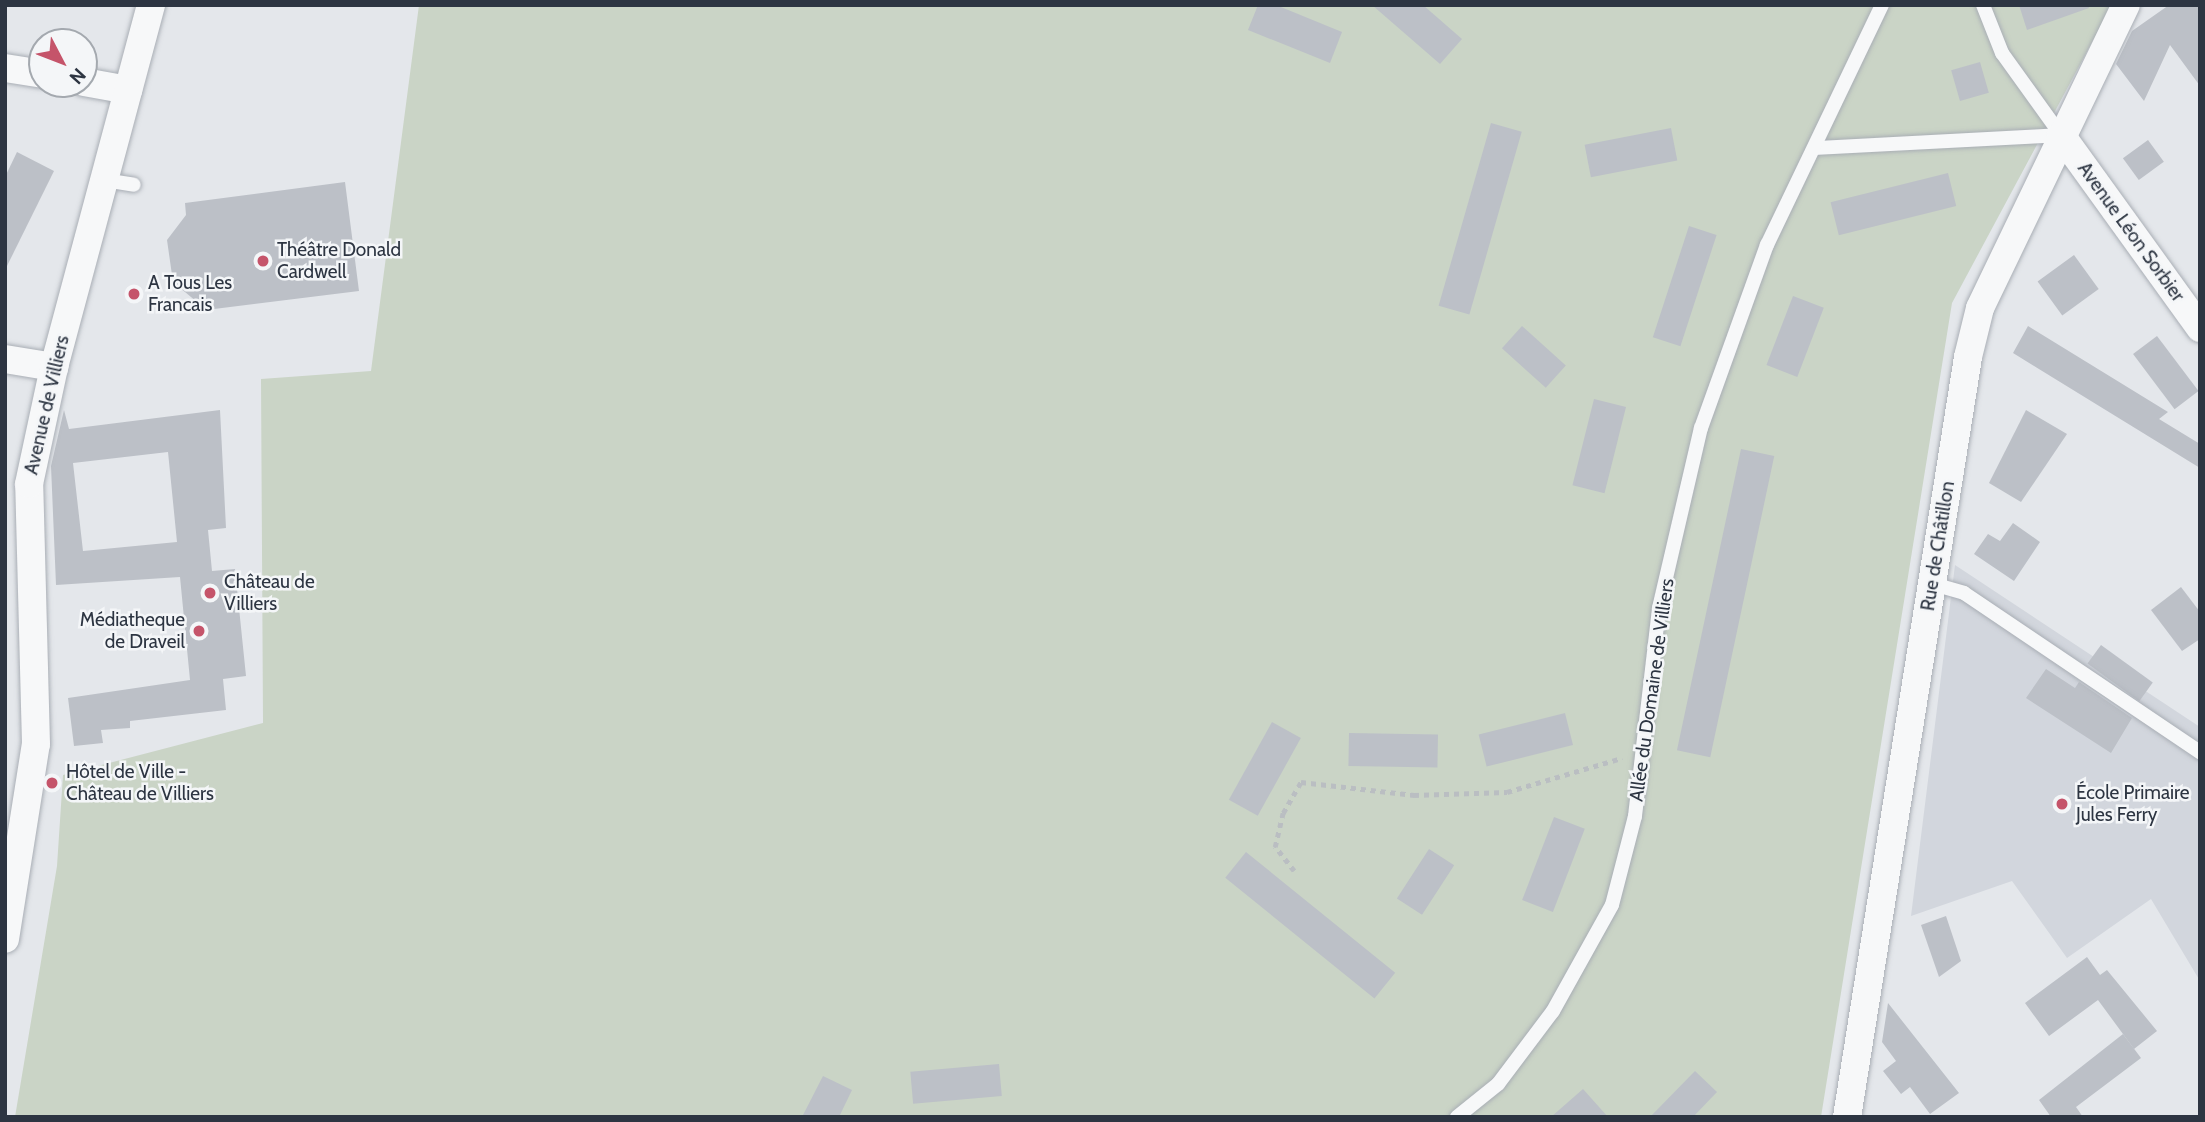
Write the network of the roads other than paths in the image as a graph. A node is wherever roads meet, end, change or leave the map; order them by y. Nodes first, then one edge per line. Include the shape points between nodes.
1 (151, 5) edge
2 (1882, 5) edge
3 (1983, 5) edge
4 (2126, 5) edge
5 (5, 68) edge
6 (28, 72) edge
7 (98, 85) edge
8 (128, 90) junction
9 (2061, 135) junction
10 (1816, 148) junction
11 (104, 180) junction
12 (134, 185) dead end
13 (2200, 328) edge
14 (5, 359) edge
15 (54, 367) junction
16 (1933, 584) junction
17 (2200, 752) edge
18 (5, 939) edge
19 (1457, 1117) edge
20 (1847, 1117) edge

1 - 8 street, Avenue de Villiers
2 - 10 lane, Allée du Domaine de Villiers
3 - 9 lane via 2002,53
4 - 9 street, Rue de Châtillon
5 - 6 street
7 - 8 street
8 - 11 street, Avenue de Villiers
9 - 10 lane
9 - 13 street, Avenue Léon Sorbier
9 - 16 street, Rue de Châtillon via 1980,308
10 - 19 lane, Allée du Domaine de Villiers via 1767,245 1701,428 1659,608 1635,816 1612,905 1553,1012 1498,1084
11 - 12 lane
11 - 15 street, Avenue de Villiers
14 - 15 street
15 - 18 street, Avenue de Villiers via 29,484 36,744
16 - 17 lane via 1964,593
16 - 20 street, Rue de Châtillon

